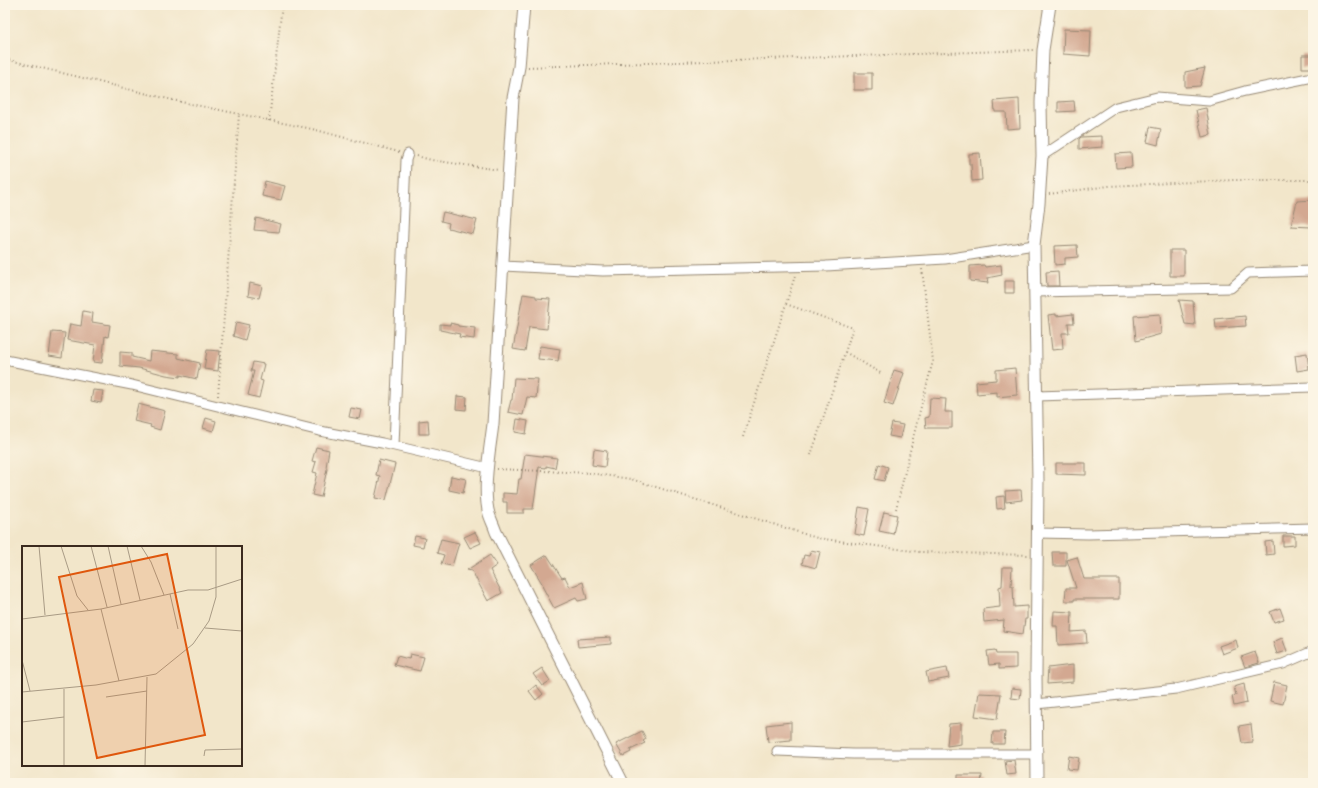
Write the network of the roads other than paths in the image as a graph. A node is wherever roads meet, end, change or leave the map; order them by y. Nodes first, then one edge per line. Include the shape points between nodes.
1 (524, 5) edge
2 (1050, 5) edge
3 (1313, 77) edge
4 (408, 154) road end
5 (1042, 156) junction
6 (1034, 245) junction
7 (503, 266) junction
8 (1313, 271) edge
9 (1035, 292) junction
10 (5, 360) edge
11 (1313, 387) edge
12 (1037, 396) junction
13 (394, 446) junction
14 (488, 468) junction
15 (1313, 528) edge
16 (1038, 533) junction
17 (1313, 651) edge
18 (1036, 704) junction
19 (777, 751) dead end
20 (1037, 754) junction
21 (623, 783) edge
22 (1037, 783) edge

1 - 7 street via 519,67 513,98
2 - 5 street via 1043,50
3 - 5 street via 1209,101 1158,97 1116,107
4 - 13 street
5 - 6 street
6 - 7 street via 945,259 798,267 603,271
6 - 9 street
7 - 14 street
8 - 9 street via 1248,273 1231,288
9 - 12 street
10 - 13 street via 132,385 320,431
11 - 12 street
12 - 16 street
13 - 14 street
14 - 21 street via 488,507 496,532
15 - 16 street
16 - 18 street
17 - 18 street via 1283,664 1176,689
18 - 20 street
19 - 20 street via 891,755
20 - 22 street

